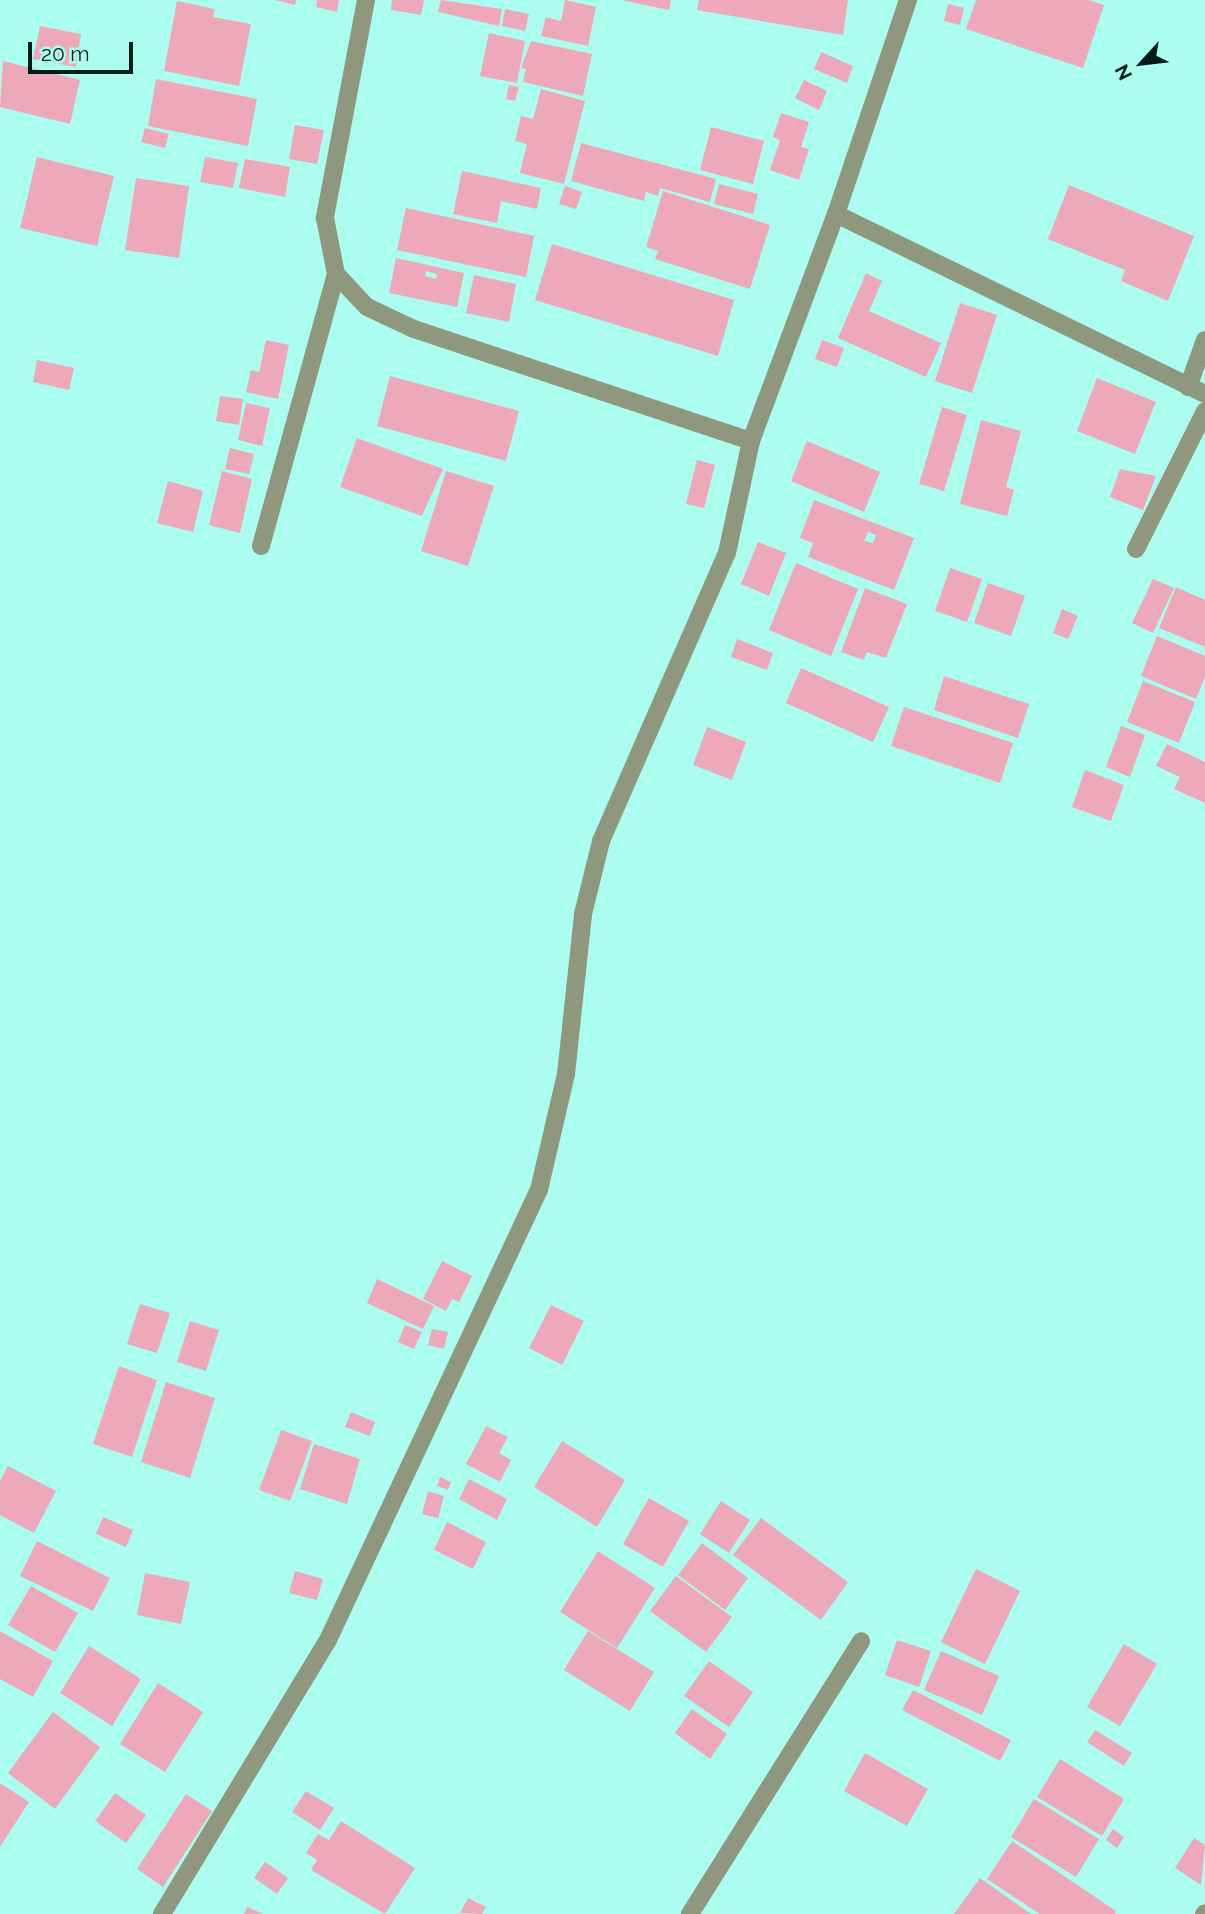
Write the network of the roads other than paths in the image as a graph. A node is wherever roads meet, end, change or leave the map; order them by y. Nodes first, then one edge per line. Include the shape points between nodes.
1 (366, 0) edge
2 (908, 0) edge
3 (836, 214) junction
4 (336, 274) junction
5 (1205, 340) edge
6 (1197, 390) edge
7 (1205, 411) edge
8 (751, 441) junction
9 (261, 546) dead end
10 (1136, 549) dead end
11 (861, 1641) dead end
12 (162, 1914) edge
13 (690, 1914) edge

1 - 4 street via 325,218
2 - 3 street
3 - 6 street
3 - 8 street
4 - 8 street via 367,307 414,329
4 - 9 street
5 - 6 street
7 - 10 street
8 - 12 street via 727,553 613,809 591,873 566,1073 539,1190 328,1640
11 - 13 street

